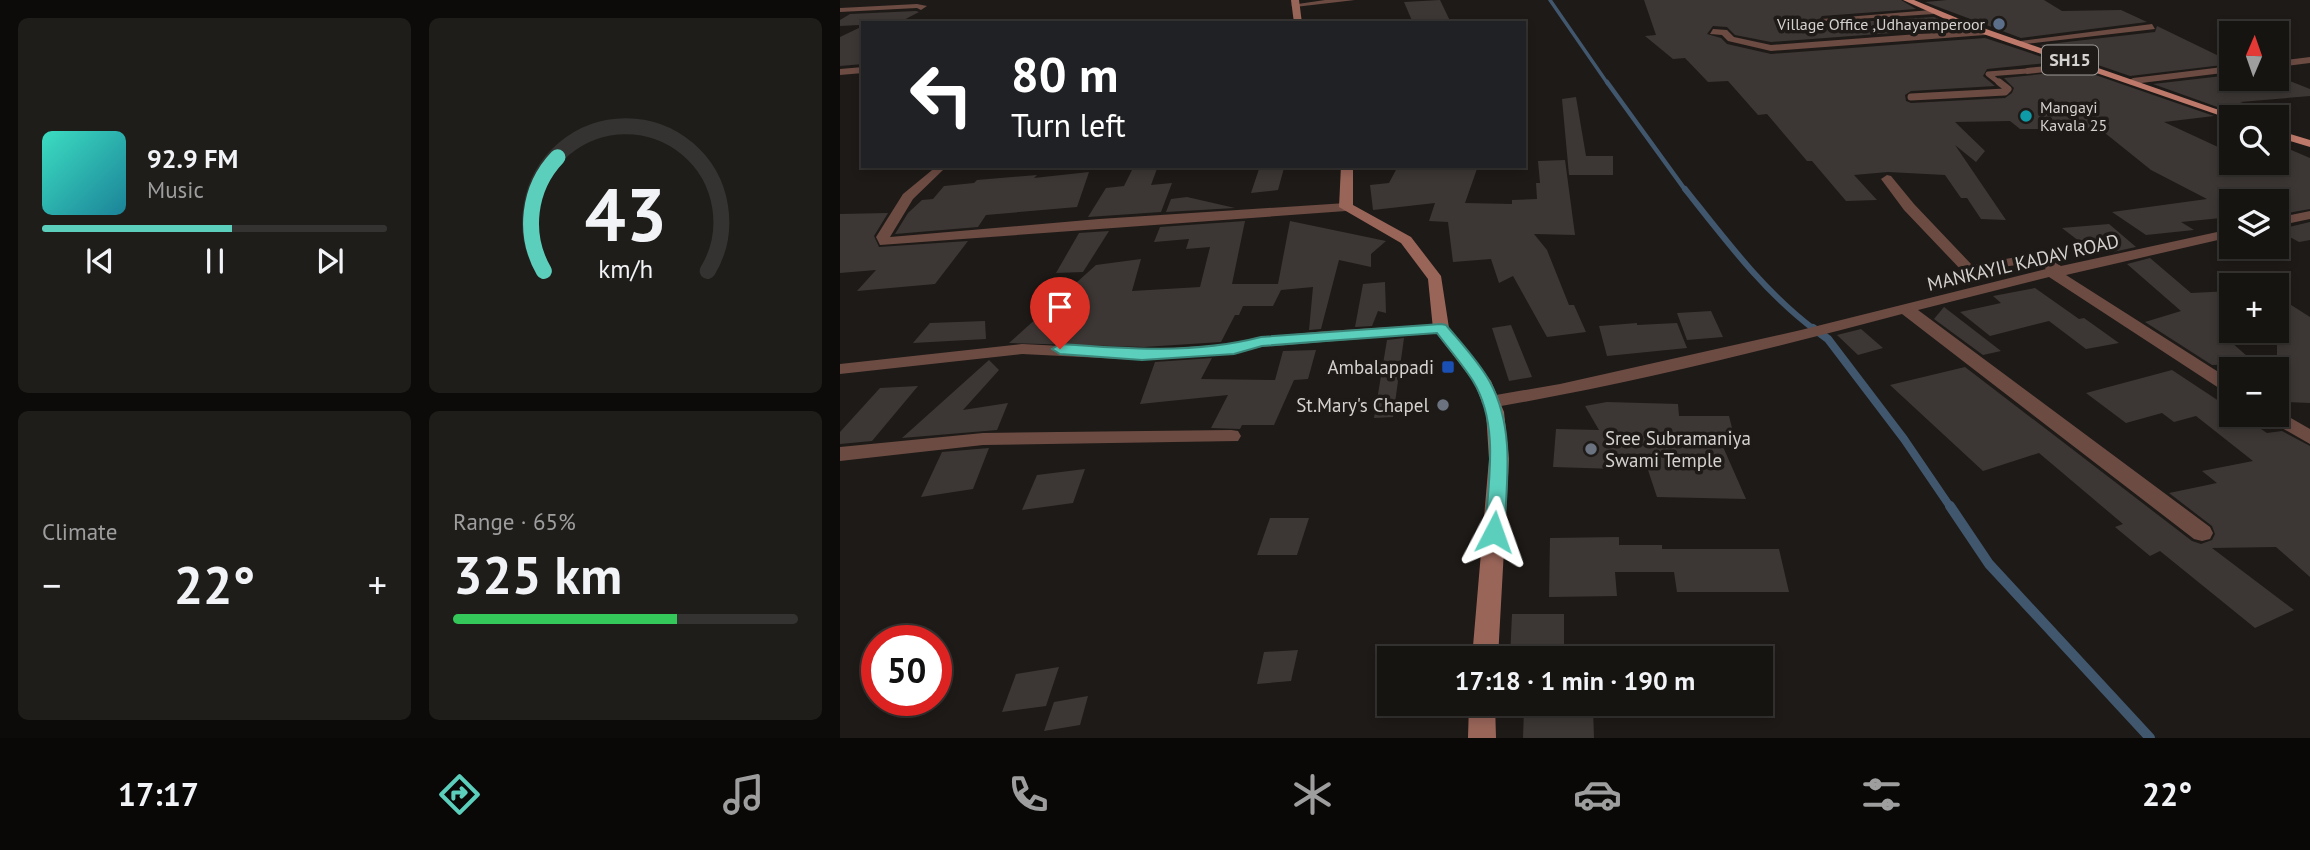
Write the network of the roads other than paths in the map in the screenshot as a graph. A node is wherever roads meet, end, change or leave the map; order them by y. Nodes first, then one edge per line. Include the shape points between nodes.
1 (1351, 0) edge
2 (1907, 0) edge
3 (1295, 2) edge
4 (921, 9) dead end
5 (840, 10) edge
6 (1931, 12) junction
7 (1826, 19) dead end
8 (1298, 21) edge
9 (2152, 27) dead end
10 (1713, 32) dead end
11 (1985, 32) junction
12 (2017, 42) junction
13 (2310, 60) edge
14 (2289, 63) edge
15 (2085, 65) junction
16 (861, 70) edge
17 (2219, 70) edge
18 (2026, 71) joint
19 (840, 72) edge
20 (2133, 81) junction
21 (1911, 97) dead end
22 (2219, 112) edge
23 (2289, 137) edge
24 (2310, 145) edge
25 (1348, 168) edge
26 (937, 170) dead end
27 (1887, 179) dead end
28 (1346, 207) junction
29 (2310, 215) edge
30 (2289, 219) edge
31 (2219, 236) edge
32 (2056, 272) junction
33 (1906, 309) junction
34 (1441, 329) junction
35 (840, 369) edge
36 (2219, 380) edge
37 (1490, 402) junction
38 (2289, 425) edge
39 (1231, 436) dead end
40 (2310, 438) edge
41 (840, 454) edge
42 (2202, 533) dead end
43 (1486, 646) edge
44 (1482, 716) edge
45 (1482, 738) edge

1 - 3 street
2 - 6 main road, SH15
3 - 8 main road
4 - 5 street via 923,6
6 - 7 street
6 - 11 main road, SH15
9 - 12 street
10 - 11 street via 1771,48
11 - 12 main road, SH15
12 - 15 main road, SH15
13 - 14 street
15 - 18 street
15 - 20 main road, SH15
16 - 19 street
17 - 20 street
18 - 21 lane via 1988,74 2008,89 2005,92
20 - 22 main road, SH15
23 - 24 main road
25 - 28 main road
26 - 28 street via 908,197 883,237 885,242
27 - 32 street via 1969,270 2039,257
28 - 34 main road via 1406,240 1436,279
29 - 30 street
31 - 32 street, MANKAYIL KADAV ROAD
32 - 33 street, MANKAYIL KADAV ROAD
32 - 36 street
33 - 37 street, MANKAYIL KADAV ROAD via 1560,390
33 - 42 street
34 - 35 street via 1142,355 1022,349
34 - 37 main road via 1482,381
37 - 43 main road via 1499,459
38 - 40 street
39 - 41 street via 983,439
44 - 45 main road

